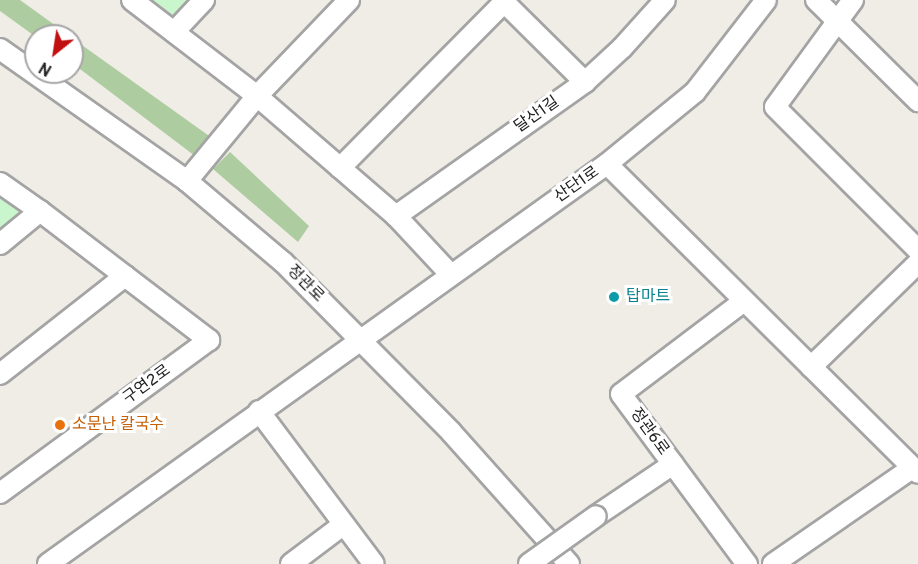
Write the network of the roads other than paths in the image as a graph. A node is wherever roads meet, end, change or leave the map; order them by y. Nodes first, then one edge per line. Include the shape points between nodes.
1 (132, 0) edge
2 (204, 0) edge
3 (349, 0) edge
4 (665, 0) edge
5 (766, 0) edge
6 (816, 0) edge
7 (854, 0) edge
8 (504, 1) edge
9 (838, 21) junction
10 (174, 32) junction
11 (0, 49) edge
12 (585, 82) junction
13 (257, 96) junction
14 (918, 101) edge
15 (607, 164) junction
16 (340, 168) junction
17 (187, 181) junction
18 (0, 183) edge
19 (40, 211) junction
20 (396, 216) junction
21 (0, 244) edge
22 (918, 250) edge
23 (918, 264) edge
24 (450, 274) junction
25 (125, 276) junction
26 (744, 301) junction
27 (360, 339) junction
28 (811, 367) junction
29 (0, 374) edge
30 (260, 411) junction
31 (673, 464) junction
32 (915, 470) edge
33 (0, 493) edge
34 (344, 524) junction
35 (48, 564) edge
36 (291, 564) edge
37 (374, 564) edge
38 (529, 564) edge
39 (569, 564) edge
40 (747, 564) edge
41 (773, 564) edge

1 - 10 street
2 - 10 street
3 - 13 street
4 - 12 street, 달산1길
5 - 15 street, 산단1로 via 695,92
6 - 9 street
7 - 9 street
8 - 12 street
8 - 16 street
9 - 14 street
9 - 22 street via 775,107
10 - 13 street
11 - 17 street, 정관로
12 - 20 street, 달산1길
13 - 16 street
13 - 17 street
15 - 24 street, 산단1로
15 - 26 street
16 - 20 street
17 - 27 street, 정관로 via 283,262
18 - 19 street, 구연2로
19 - 21 street
19 - 25 street, 구연2로
20 - 24 street
23 - 28 street
24 - 27 street, 산단1로
25 - 29 street
25 - 33 street, 구연2로 via 209,340
26 - 28 street
26 - 31 street, 정관6로 via 621,394
27 - 30 street, 산단1로
27 - 39 street, 정관로 via 459,441
28 - 32 street
30 - 34 street
30 - 35 street, 산단1로
31 - 38 street, bridge
31 - 40 street, 정관6로
32 - 41 street
34 - 36 street
34 - 37 street

